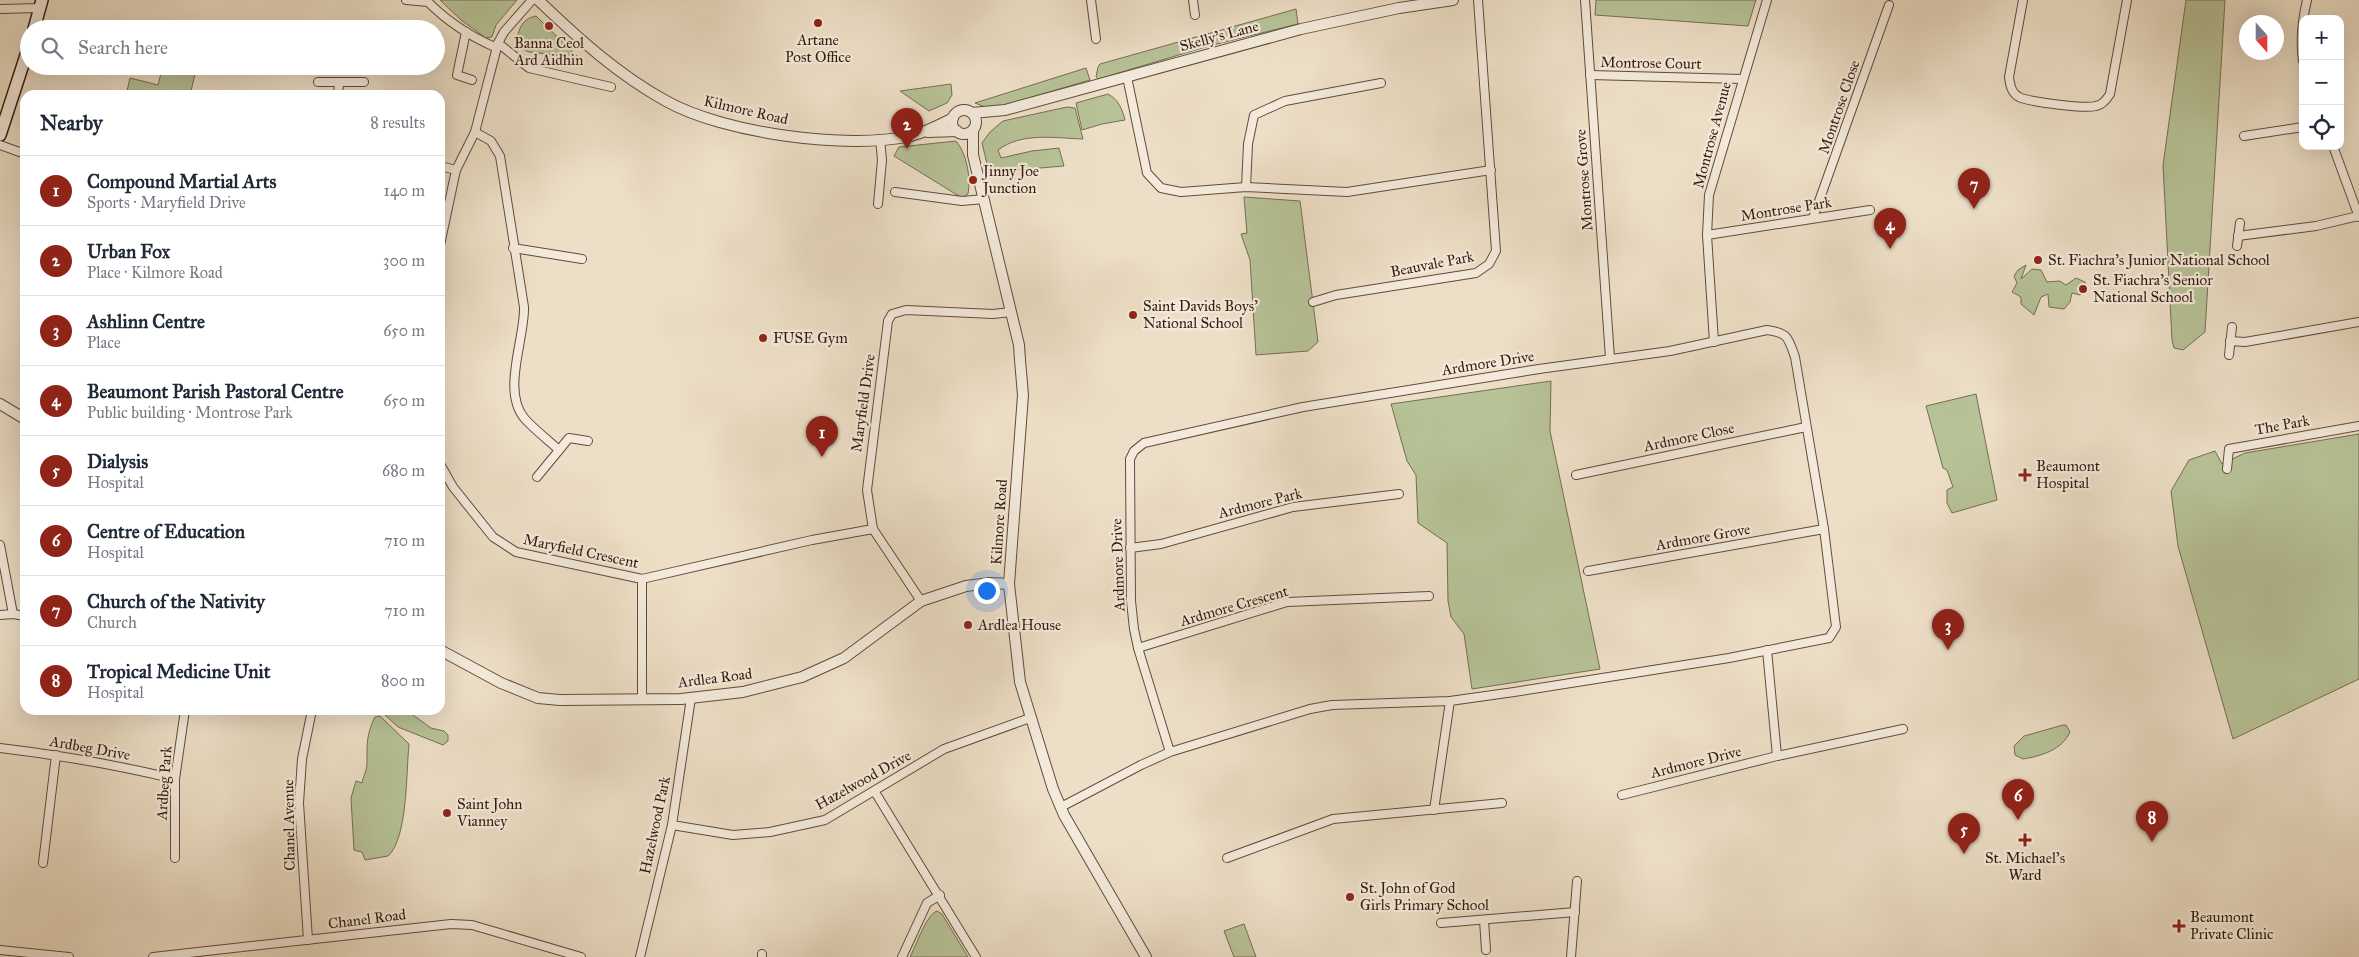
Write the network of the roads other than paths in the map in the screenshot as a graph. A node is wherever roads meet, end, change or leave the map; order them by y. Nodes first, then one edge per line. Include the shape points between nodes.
1 (406, 0) edge
2 (532, 0) edge
3 (1091, 0) edge
4 (1193, 0) edge
5 (1453, 0) edge
6 (1478, 0) edge
7 (1584, 0) edge
8 (1767, 0) edge
9 (2023, 0) edge
10 (2127, 0) edge
11 (2307, 0) edge
12 (543, 2) edge
13 (41, 4) edge
14 (1398, 4) edge
15 (1889, 5) dead end
16 (0, 9) edge
17 (1195, 15) dead end
18 (37, 20) edge
19 (466, 32) junction
20 (1096, 39) dead end
21 (497, 46) junction
22 (2303, 60) edge
23 (20, 74) edge
24 (1590, 75) junction
25 (1127, 77) junction
26 (1742, 78) junction
27 (472, 80) dead end
28 (318, 82) dead end
29 (339, 82) junction
30 (364, 82) dead end
31 (1381, 82) dead end
32 (611, 88) dead end
33 (338, 90) edge
34 (972, 113) junction
35 (995, 113) junction
36 (953, 118) junction
37 (2299, 128) edge
38 (974, 129) junction
39 (475, 132) junction
40 (925, 132) junction
41 (958, 132) junction
42 (0, 135) edge
43 (2244, 136) dead end
44 (880, 140) junction
45 (0, 145) edge
46 (2334, 150) edge
47 (20, 152) edge
48 (973, 155) junction
49 (445, 167) edge
50 (456, 170) junction
51 (1491, 170) junction
52 (1246, 187) junction
53 (895, 192) dead end
54 (984, 199) junction
55 (878, 204) dead end
56 (1870, 210) dead end
57 (2359, 216) edge
58 (1813, 218) junction
59 (445, 222) edge
60 (2240, 223) dead end
61 (1707, 235) junction
62 (2238, 236) junction
63 (2237, 246) dead end
64 (513, 248) junction
65 (582, 259) dead end
66 (1313, 302) dead end
67 (1011, 312) junction
68 (2359, 322) edge
69 (2232, 327) dead end
70 (2230, 340) junction
71 (1714, 342) junction
72 (2229, 355) dead end
73 (1610, 358) junction
74 (0, 404) edge
75 (20, 416) edge
76 (2359, 426) edge
77 (1806, 427) junction
78 (588, 441) dead end
79 (559, 450) junction
80 (2227, 469) dead end
81 (445, 473) edge
82 (1576, 475) dead end
83 (537, 477) dead end
84 (1399, 494) dead end
85 (873, 529) junction
86 (1824, 529) junction
87 (0, 545) edge
88 (1130, 548) junction
89 (1588, 571) dead end
90 (642, 578) junction
91 (1009, 584) junction
92 (1429, 596) dead end
93 (921, 601) junction
94 (13, 614) junction
95 (0, 615) edge
96 (20, 615) edge
97 (1138, 648) junction
98 (1767, 650) junction
99 (445, 653) edge
100 (691, 698) junction
101 (642, 699) junction
102 (1450, 701) junction
103 (184, 715) edge
104 (311, 715) edge
105 (1030, 718) junction
106 (1903, 729) dead end
107 (0, 748) edge
108 (1170, 752) junction
109 (56, 754) junction
110 (1777, 756) junction
111 (175, 779) junction
112 (875, 792) junction
113 (1622, 795) dead end
114 (1502, 803) dead end
115 (1061, 807) junction
116 (1434, 810) junction
117 (672, 825) junction
118 (175, 858) dead end
119 (1227, 858) dead end
120 (42, 863) dead end
121 (1577, 881) dead end
122 (940, 895) junction
123 (1575, 912) junction
124 (1484, 920) junction
125 (1441, 923) dead end
126 (308, 940) junction
127 (0, 950) edge
128 (1486, 950) dead end
129 (69, 957) edge
130 (153, 957) edge
131 (581, 957) edge
132 (640, 957) edge
133 (902, 957) edge
134 (976, 957) edge
135 (1146, 957) edge
136 (1572, 957) edge

1 - 19 street via 428,2
2 - 21 street via 504,32
3 - 20 street
4 - 17 street
5 - 14 street, Skelly's Lane
6 - 51 street, Beauvale Park
7 - 24 street, Montrose Grove
8 - 26 street, Montrose Avenue
9 - 10 street via 2009,77 2011,89 2018,96 2053,104 2093,107 2110,94
11 - 22 street via 2300,44
12 - 44 street, Kilmore Road via 582,42 621,74 692,113 774,134 831,140
13 - 16 street
13 - 18 main road
14 - 25 street, Skelly's Lane
15 - 58 street, Montrose Close
19 - 21 street
19 - 27 street via 457,76
21 - 32 street via 529,68
21 - 39 street
23 - 42 main road
24 - 26 street, Montrose Court
24 - 73 street, Montrose Grove
25 - 35 street, Skelly's Lane
25 - 52 street via 1148,173 1161,188 1181,192
26 - 61 street, Montrose Avenue via 1709,195
28 - 29 street
29 - 30 street
29 - 33 street
31 - 52 street via 1285,100 1254,115 1248,144
34 - 35 street, Skelly's Lane
34 - 36 street via 961,111
34 - 38 street via 976,121
35 - 38 street, Skelly's Lane
36 - 40 street, Kilmore Road
36 - 41 street
37 - 43 street
38 - 41 street via 966,134
38 - 48 street, Kilmore Road
39 - 50 street
39 - 64 street via 491,141 500,156
40 - 41 street, Kilmore Road
40 - 44 street, Kilmore Road
41 - 48 street, Kilmore Road
44 - 55 street via 882,160
45 - 47 street
46 - 57 street
48 - 54 street, Kilmore Road
49 - 50 street
50 - 59 street
51 - 52 street via 1347,192
51 - 66 street, Beauvale Park via 1496,251 1489,264 1476,273 1336,295
53 - 54 street via 962,201
54 - 67 street, Kilmore Road
56 - 58 street, Montrose Park
57 - 62 street via 2316,226
58 - 61 street, Montrose Park
60 - 62 street
61 - 71 street, Montrose Avenue
62 - 63 street
64 - 65 street
64 - 79 street via 524,318 514,392 524,419
67 - 85 street, Maryfield Drive via 906,310 890,317 867,490
67 - 91 street, Kilmore Road via 1019,344 1024,395
68 - 70 street via 2245,342
69 - 70 street
70 - 72 street
71 - 73 street, Ardmore Drive
71 - 77 street, Ardmore Drive via 1767,330 1788,336 1795,357
73 - 88 street, Ardmore Drive via 1303,407 1144,443 1130,459
74 - 75 street
76 - 80 street, The Park via 2229,449
77 - 82 street, Ardmore Close
77 - 86 street, Ardmore Drive
78 - 79 street via 569,438
79 - 83 street
81 - 90 street, Maryfield Crescent via 493,537 516,552
84 - 88 street, Ardmore Park via 1293,507 1161,544
85 - 90 street, Maryfield Crescent
85 - 93 street, Maryfield Drive
86 - 89 street, Ardmore Grove
86 - 98 street, Ardmore Drive via 1836,627 1829,638
87 - 94 street
88 - 97 street, Ardmore Drive via 1131,601
90 - 101 street
91 - 93 street, Ardlea Road via 966,586
91 - 105 street, Kilmore Road via 1020,682
92 - 97 street, Ardmore Crescent via 1287,602
93 - 100 street, Ardlea Road via 844,658 802,676 743,692
94 - 95 street
94 - 96 street
97 - 108 street, Ardmore Drive
98 - 102 street, Ardmore Drive
98 - 110 street
99 - 101 street, Ardlea Road via 501,683 538,698
100 - 101 street, Ardlea Road
100 - 117 street, Hazelwood Park
102 - 108 street, Ardmore Drive via 1332,705 1284,716
102 - 116 street
103 - 111 street, Ardbeg Park
104 - 126 street, Chanel Avenue via 302,759 299,803
105 - 112 street, Hazelwood Drive via 944,749
105 - 115 street, Kilmore Road
106 - 110 street, Ardmore Drive
107 - 109 street, Ardbeg Drive
108 - 115 street, Ardmore Drive
109 - 111 street, Ardbeg Drive
109 - 120 street
110 - 113 street, Ardmore Drive
111 - 118 street, Ardbeg Park
112 - 117 street, Hazelwood Drive via 825,820 770,832 733,835
112 - 122 street
114 - 116 street
115 - 135 street, Kilmore Road
116 - 119 street via 1333,820
117 - 132 street, Hazelwood Park
121 - 123 street
122 - 133 street via 927,903
122 - 134 street
123 - 124 street
123 - 136 street
124 - 125 street
124 - 128 street
126 - 130 street, Chanel Road
126 - 131 street, Chanel Road via 451,924 472,925
127 - 129 street

